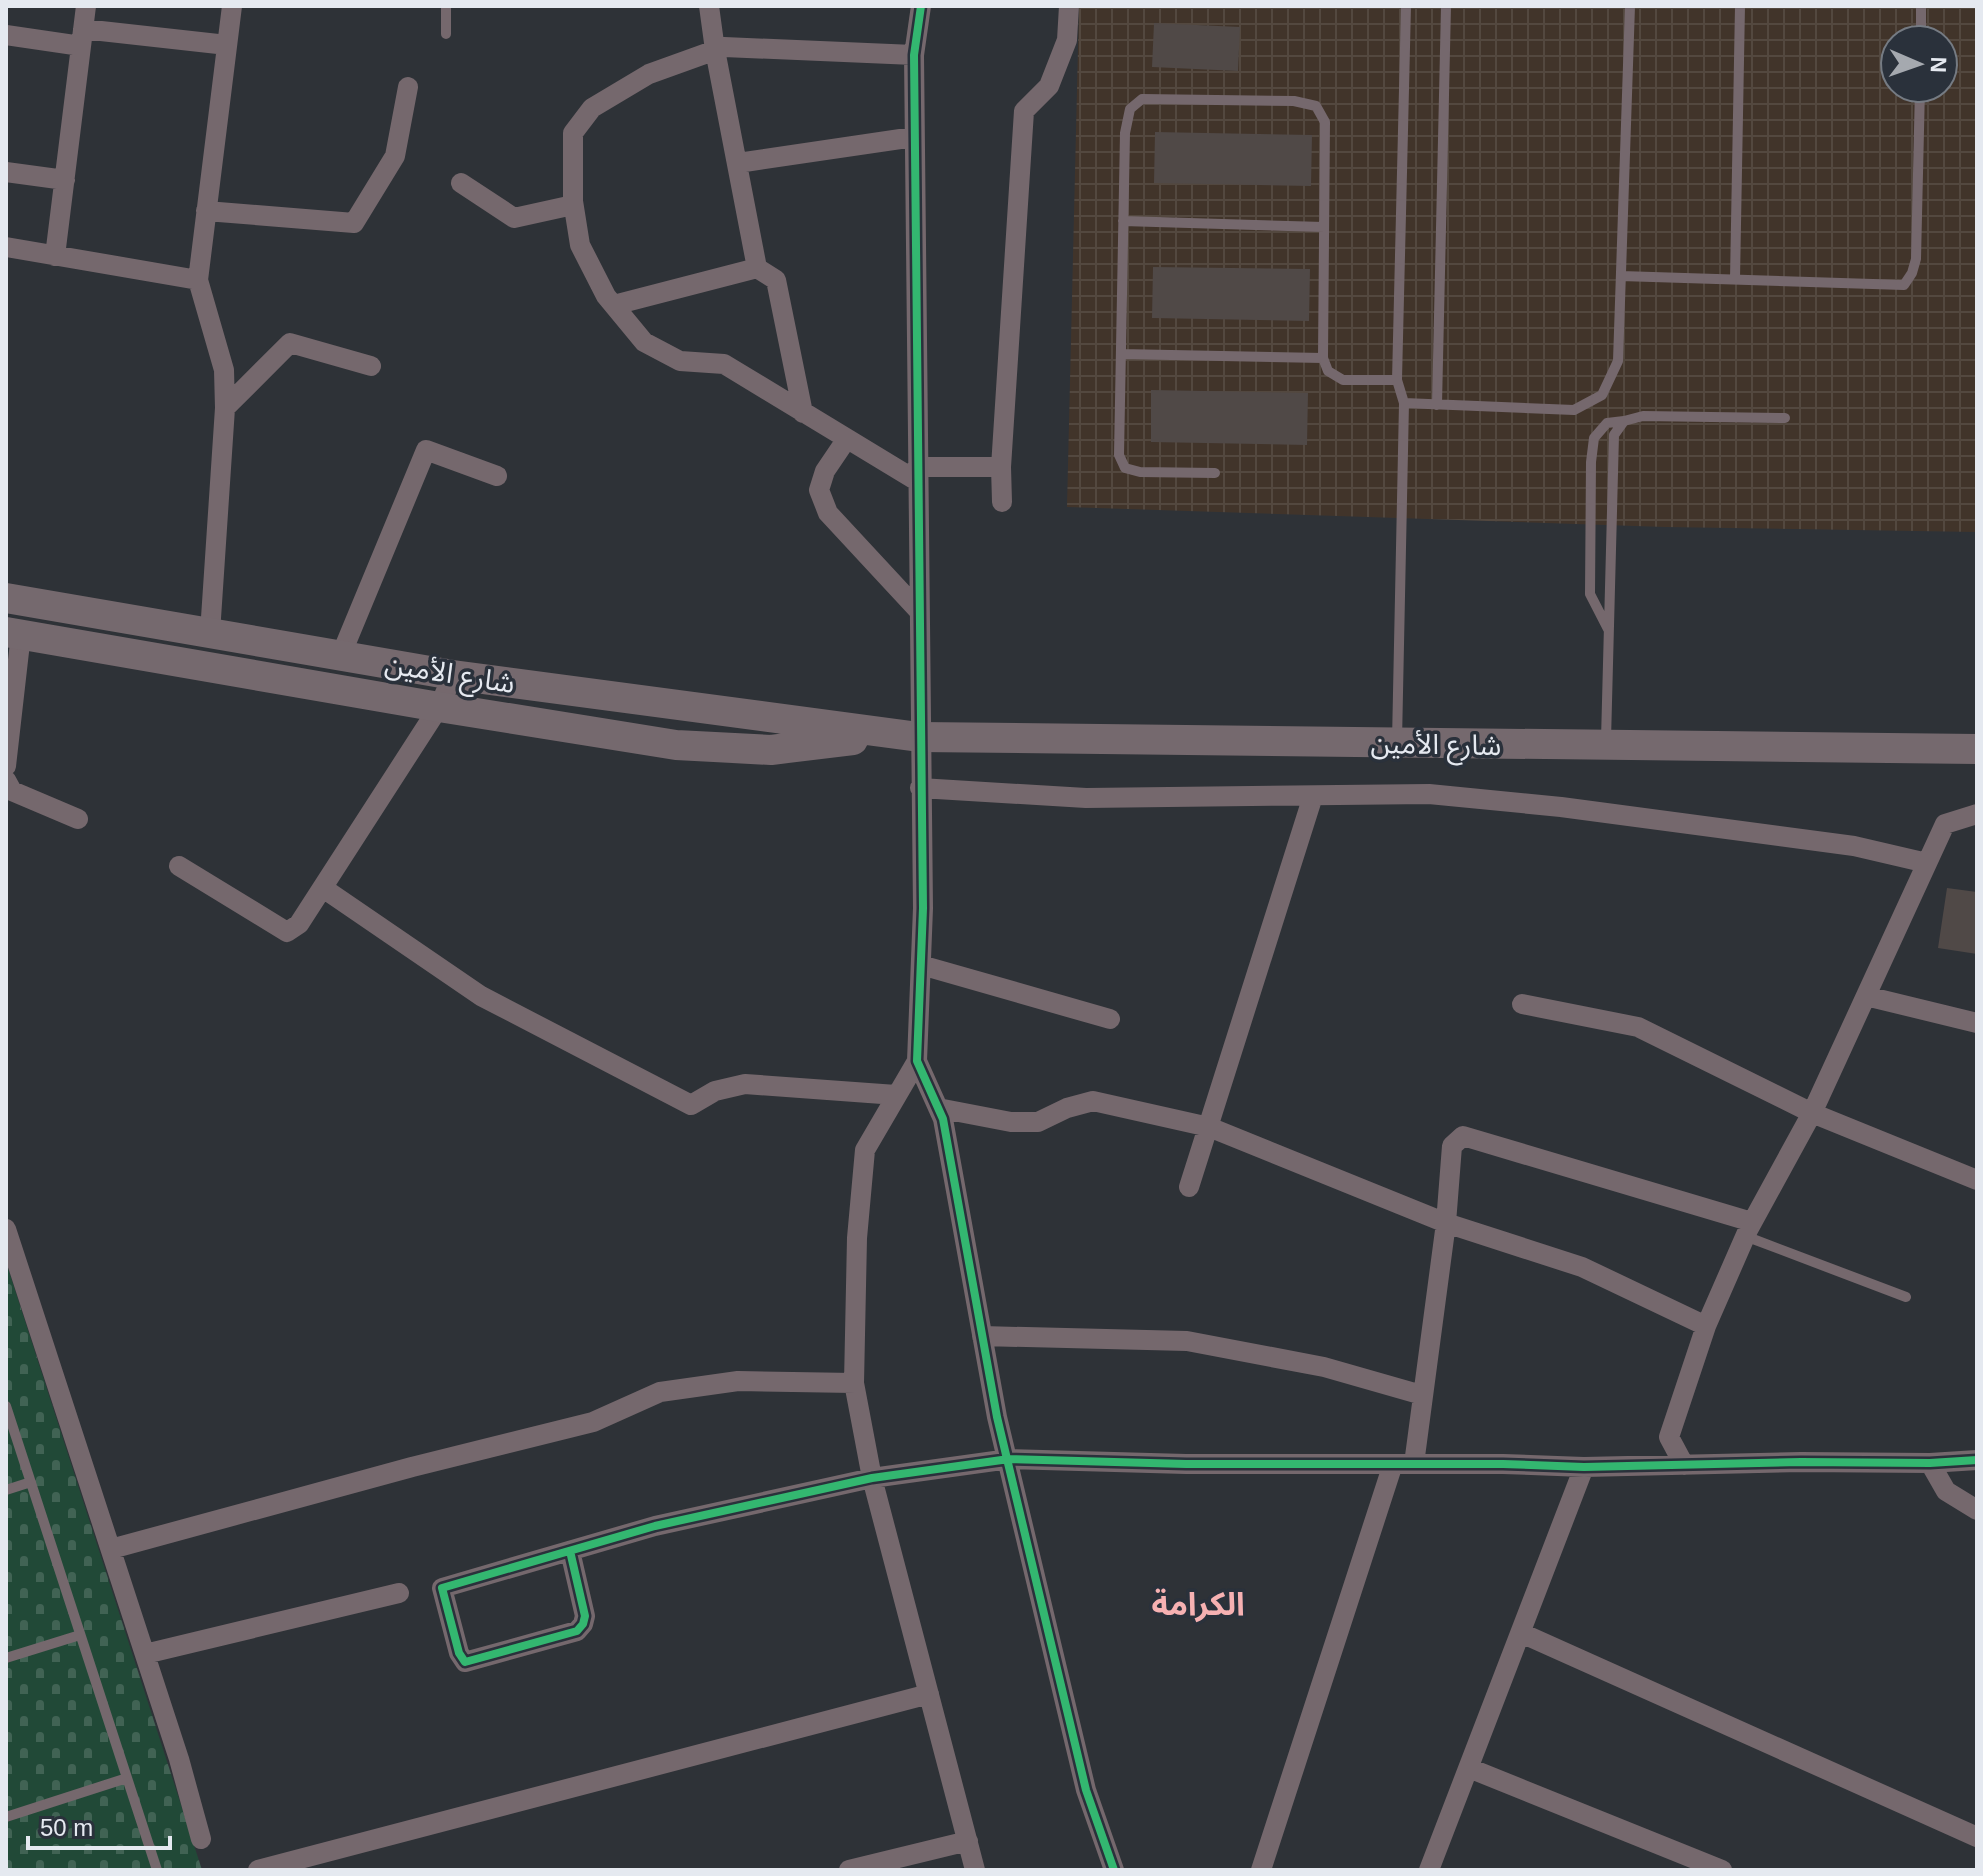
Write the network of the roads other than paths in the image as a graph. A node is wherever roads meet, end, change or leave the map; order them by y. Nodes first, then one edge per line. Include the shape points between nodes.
1 (86, 6) edge
2 (232, 6) edge
3 (446, 6) edge
4 (709, 6) edge
5 (921, 6) edge
6 (1069, 6) edge
7 (1406, 6) edge
8 (1446, 6) edge
9 (1630, 6) edge
10 (1740, 6) edge
11 (446, 34) dead end
12 (6, 35) edge
13 (82, 38) junction
14 (227, 45) junction
15 (715, 50) junction
16 (914, 55) junction
17 (408, 87) dead end
18 (1920, 104) edge
19 (914, 137) junction
20 (738, 163) junction
21 (6, 172) edge
22 (65, 180) junction
23 (461, 183) dead end
24 (573, 205) junction
25 (206, 211) junction
26 (1123, 221) junction
27 (1324, 227) junction
28 (6, 247) edge
29 (55, 256) junction
30 (757, 268) junction
31 (1621, 276) junction
32 (1735, 279) junction
33 (198, 280) junction
34 (614, 305) junction
35 (1121, 354) junction
36 (1323, 358) junction
37 (371, 366) dead end
38 (1397, 380) junction
39 (1404, 403) junction
40 (1437, 405) junction
41 (225, 408) junction
42 (803, 413) junction
43 (1785, 418) dead end
44 (1624, 421) junction
45 (846, 440) junction
46 (1001, 467) junction
47 (1215, 473) dead end
48 (917, 474) junction
49 (497, 476) dead end
50 (1002, 502) dead end
51 (6, 598) edge
52 (918, 610) junction
53 (1609, 631) junction
54 (14, 633) edge
55 (210, 633) junction
56 (341, 655) junction
57 (453, 675) junction
58 (439, 707) junction
59 (907, 736) junction
60 (1397, 743) junction
61 (1606, 746) junction
62 (1977, 749) edge
63 (6, 766) edge
64 (6, 780) edge
65 (920, 788) junction
66 (1313, 796) junction
67 (1977, 814) edge
68 (78, 819) dead end
69 (1927, 863) junction
70 (179, 866) dead end
71 (323, 888) junction
72 (921, 965) junction
73 (1866, 996) junction
74 (1522, 1004) dead end
75 (1110, 1019) dead end
76 (1977, 1023) edge
77 (917, 1061) junction
78 (896, 1095) junction
79 (938, 1108) junction
80 (1812, 1113) junction
81 (1209, 1127) junction
82 (1977, 1180) edge
83 (1189, 1187) dead end
84 (1446, 1223) junction
85 (6, 1229) edge
86 (1749, 1229) junction
87 (1906, 1297) dead end
88 (1706, 1326) junction
89 (982, 1336) junction
90 (854, 1383) junction
91 (1422, 1395) junction
92 (6, 1406) edge
93 (1009, 1459) junction
94 (1977, 1460) edge
95 (1930, 1463) junction
96 (1393, 1464) junction
97 (1414, 1464) junction
98 (1684, 1465) junction
99 (1584, 1467) junction
100 (872, 1478) junction
101 (31, 1482) junction
102 (6, 1490) edge
103 (1977, 1510) edge
104 (111, 1549) junction
105 (570, 1551) junction
106 (399, 1593) dead end
107 (1521, 1633) junction
108 (80, 1635) junction
109 (145, 1654) junction
110 (6, 1658) edge
111 (929, 1694) junction
112 (1469, 1768) junction
113 (127, 1778) junction
114 (6, 1817) edge
115 (1977, 1837) edge
116 (201, 1839) dead end
117 (968, 1841) junction
118 (157, 1870) edge
119 (258, 1870) edge
120 (849, 1870) edge
121 (975, 1870) edge
122 (1114, 1870) edge
123 (1261, 1870) edge
124 (1429, 1870) edge
125 (1722, 1870) edge

1 - 13 street
2 - 14 street
3 - 11 lane
4 - 15 street
5 - 16 street
6 - 46 street via 1067,40 1049,86 1024,111
7 - 38 lane
8 - 40 lane
9 - 31 lane
10 - 32 lane
12 - 13 street
13 - 14 street
13 - 22 street
14 - 25 street
15 - 16 street
15 - 20 street
15 - 24 street via 649,74 592,108 573,133
16 - 19 street
17 - 25 street via 395,156 354,223
18 - 32 lane via 1916,259 1904,285
19 - 20 street
19 - 48 street
20 - 30 street
21 - 22 street
22 - 29 street
23 - 24 street via 514,218
24 - 34 street via 580,245
25 - 33 street
26 - 27 lane
26 - 27 lane via 1125,133 1130,109 1142,99 1294,101 1316,106 1325,122
26 - 35 lane
27 - 36 lane
28 - 29 street
29 - 33 street
30 - 34 street
30 - 42 street via 776,280
31 - 32 lane
31 - 40 lane via 1618,361 1602,395 1574,410
33 - 41 street via 224,370
34 - 42 street via 644,342 680,361 724,364
35 - 36 lane
35 - 47 lane via 1119,455 1125,468
36 - 38 lane via 1328,371 1343,380
37 - 41 street via 290,343
38 - 39 lane
39 - 40 lane
39 - 60 lane
41 - 55 street
42 - 45 street
43 - 44 lane via 1643,416
44 - 53 lane via 1614,435
44 - 53 lane via 1607,423 1594,438 1591,462 1590,594
45 - 48 street
45 - 52 street via 825,471 819,490 823,502
46 - 48 street
46 - 50 street
48 - 52 street
49 - 56 street via 426,450
51 - 55 main road, شارع الأمين
52 - 59 street
53 - 61 lane
54 - 58 main road, شارع الأمين
54 - 63 street
55 - 56 main road, شارع الأمين
56 - 57 main road, شارع الأمين
57 - 58 street
57 - 59 main road, شارع الأمين
58 - 59 main road, شارع الأمين via 691,746 771,750
58 - 71 street
59 - 60 main road, شارع الأمين
59 - 65 street
60 - 61 main road, شارع الأمين
61 - 62 main road, شارع الأمين
64 - 68 street via 12,791
65 - 66 street via 1086,798
65 - 72 street
66 - 69 street via 1429,794 1561,807 1854,846
66 - 81 street
67 - 69 street via 1945,824
69 - 73 street
70 - 71 street via 287,932 299,924
71 - 78 street via 481,996 691,1105 715,1091 745,1084
72 - 75 street
72 - 77 street
73 - 76 street
73 - 80 street
74 - 80 street via 1638,1027
77 - 78 street
77 - 79 street
78 - 90 street via 865,1150
79 - 81 street via 1038,1122 1093,1101
79 - 89 street
80 - 82 street
80 - 86 street
81 - 83 street
81 - 84 street
84 - 86 street via 1452,1146 1463,1136
84 - 88 street via 1582,1267
84 - 91 street
85 - 104 street
86 - 87 lane
86 - 88 street
88 - 98 street via 1669,1437
89 - 91 street via 1187,1341 1324,1367
89 - 93 street
90 - 100 street
90 - 104 street via 738,1381 660,1392 593,1422
91 - 97 street
92 - 101 lane
93 - 96 street
93 - 100 street
93 - 122 street via 1086,1790
94 - 95 street
95 - 98 street
95 - 103 street via 1946,1491
96 - 97 street
96 - 123 street
97 - 99 street
98 - 99 street
99 - 107 street
100 - 105 street via 655,1526
100 - 111 street
101 - 102 lane
101 - 108 lane
104 - 109 street
105 - 105 street via 442,1588 465,1662 577,1631 585,1616
106 - 109 street
107 - 112 street
107 - 115 street
108 - 110 lane
108 - 113 lane
109 - 116 street
111 - 117 street
111 - 119 street
112 - 124 street
112 - 125 street
113 - 114 lane
113 - 118 lane
117 - 120 street
117 - 121 street

